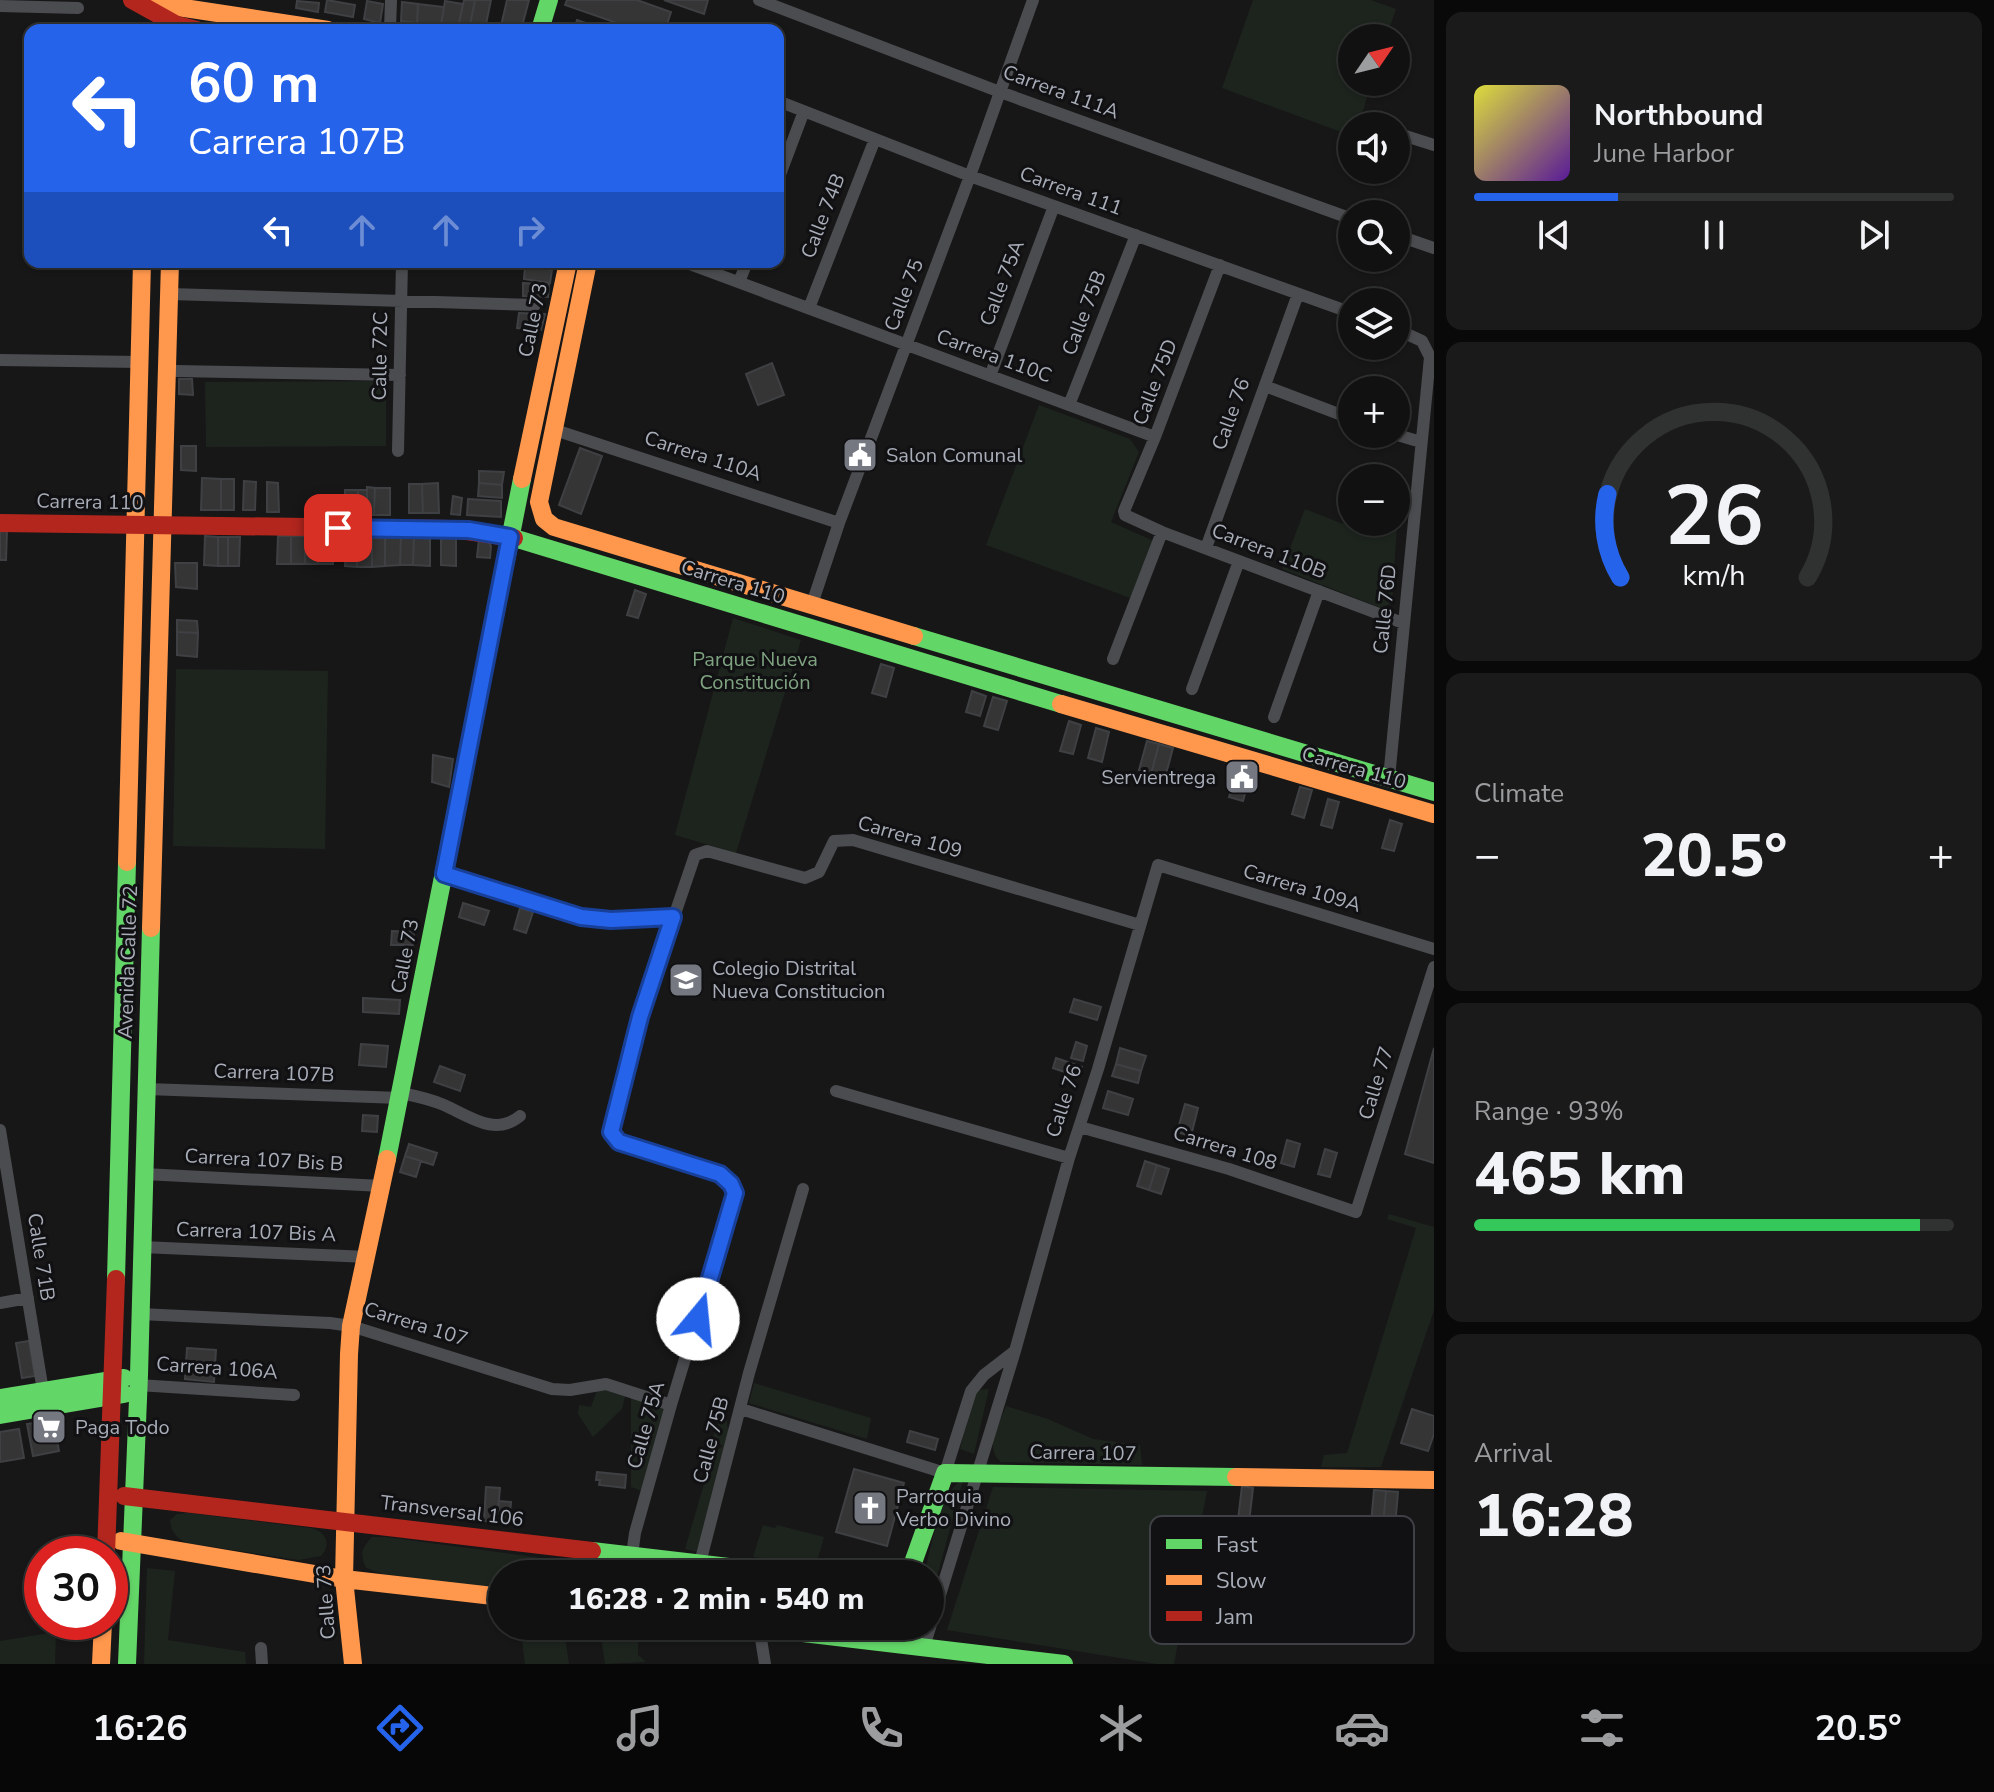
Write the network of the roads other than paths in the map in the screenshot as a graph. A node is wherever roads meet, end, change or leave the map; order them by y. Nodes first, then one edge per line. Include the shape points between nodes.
1 (132, 0) edge
2 (391, 0) edge
3 (549, 0) edge
4 (759, 0) edge
5 (1033, 0) edge
6 (150, 3) edge
7 (0, 6) edge
8 (78, 8) dead end
9 (177, 15) edge
10 (149, 24) edge
11 (268, 24) edge
12 (390, 24) edge
13 (542, 24) edge
14 (1000, 92) junction
15 (784, 103) edge
16 (804, 111) junction
17 (1410, 137) edge
18 (875, 139) junction
19 (1434, 145) edge
20 (784, 164) edge
21 (970, 176) junction
22 (1054, 206) junction
23 (1338, 214) edge
24 (1136, 235) junction
25 (1410, 240) edge
26 (1434, 248) edge
27 (1220, 265) junction
28 (142, 268) edge
29 (170, 268) edge
30 (402, 268) edge
31 (567, 268) edge
32 (587, 268) edge
33 (700, 268) edge
34 (745, 268) edge
35 (739, 282) junction
36 (169, 294) junction
37 (1298, 294) junction
38 (401, 301) junction
39 (535, 305) dead end
40 (809, 308) junction
41 (1338, 308) edge
42 (1410, 335) edge
43 (906, 344) junction
44 (0, 360) edge
45 (139, 362) junction
46 (176, 371) dead end
47 (400, 375) junction
48 (990, 376) junction
49 (1265, 386) junction
50 (1069, 405) junction
51 (1338, 414) edge
52 (555, 430) junction
53 (1155, 437) junction
54 (1410, 439) edge
55 (1421, 442) junction
56 (398, 451) dead end
57 (1124, 511) joint
58 (0, 523) edge
59 (839, 523) junction
60 (135, 526) junction
61 (163, 526) junction
62 (1162, 532) junction
63 (510, 537) junction
64 (1206, 548) junction
65 (1239, 561) junction
66 (1319, 591) junction
67 (812, 604) junction
68 (1403, 623) junction
69 (1113, 659) dead end
70 (1192, 689) dead end
71 (1274, 717) dead end
72 (1389, 778) junction
73 (1434, 792) edge
74 (1434, 814) edge
75 (1158, 865) joint
76 (444, 874) junction
77 (673, 917) junction
78 (1140, 925) junction
79 (1434, 949) edge
80 (1434, 967) edge
81 (147, 1089) junction
82 (836, 1091) dead end
83 (400, 1096) junction
84 (520, 1116) dead end
85 (1080, 1127) junction
86 (0, 1130) edge
87 (2, 1152) edge
88 (1069, 1158) junction
89 (144, 1174) junction
90 (382, 1186) junction
91 (803, 1189) dead end
92 (1356, 1212) joint
93 (16, 1224) junction
94 (0, 1226) edge
95 (142, 1247) junction
96 (368, 1257) junction
97 (28, 1298) junction
98 (0, 1303) edge
99 (140, 1314) junction
100 (351, 1326) junction
101 (1015, 1351) junction
102 (138, 1384) junction
103 (114, 1388) junction
104 (43, 1391) junction
105 (294, 1395) dead end
106 (0, 1398) edge
107 (671, 1405) junction
108 (741, 1409) junction
109 (0, 1415) edge
110 (945, 1473) junction
111 (978, 1474) junction
112 (1434, 1480) edge
113 (109, 1494) junction
114 (134, 1497) junction
115 (345, 1520) junction
116 (107, 1536) edge
117 (132, 1542) junction
118 (128, 1543) edge
119 (632, 1555) junction
120 (674, 1560) edge
121 (701, 1560) edge
122 (914, 1560) edge
123 (344, 1579) junction
124 (488, 1595) edge
125 (102, 1640) edge
126 (758, 1640) edge
127 (864, 1640) edge
128 (924, 1647) junction
129 (261, 1648) dead end
130 (101, 1664) edge
131 (127, 1664) edge
132 (262, 1664) edge
133 (353, 1664) edge
134 (765, 1664) edge
135 (1064, 1664) edge

1 - 6 main road
2 - 12 street
3 - 13 main road
4 - 14 street, Carrera 111A
5 - 14 street, Calle 75
6 - 9 main road
6 - 10 main road
7 - 8 street
9 - 11 main road
14 - 21 street, Calle 75
14 - 23 street, Carrera 111A
15 - 16 street, Carrera 111
16 - 18 street, Carrera 111
16 - 20 street
17 - 19 street
18 - 21 street, Carrera 111
18 - 40 street, Calle 74B
21 - 22 street, Carrera 111
21 - 43 street, Calle 75
22 - 24 street, Carrera 111
22 - 48 street, Calle 75A
24 - 27 street, Carrera 111
24 - 50 street, Calle 75B
25 - 26 street
27 - 37 street, Carrera 111
27 - 53 street, Calle 75D
28 - 45 main road, Avenida Calle 72
29 - 36 main road, Avenida Calle 72
30 - 38 street, Calle 72C
31 - 63 main road, Calle 73
32 - 52 main road
33 - 35 street, Carrera 110C
34 - 35 street
35 - 40 street, Carrera 110C
36 - 38 street
36 - 61 main road, Avenida Calle 72
37 - 41 street, Carrera 111
37 - 49 street, Calle 76
38 - 39 street
38 - 47 street, Calle 72C
40 - 43 street, Carrera 110C
42 - 55 street, Calle 76D via 1422,341 1430,357
43 - 48 street, Carrera 110C
43 - 59 street, Calle 75
44 - 45 street
45 - 60 main road, Avenida Calle 72
46 - 47 street
47 - 56 street, Calle 72C
48 - 50 street, Carrera 110C
49 - 51 street
49 - 64 street, Calle 76
50 - 53 street, Carrera 110C
52 - 59 street, Carrera 110A
52 - 67 main road, Carrera 110 via 539,502 544,519 554,527
53 - 57 street, Calle 75D
54 - 55 street
55 - 68 street, Calle 76D
57 - 62 street, Carrera 110B
58 - 60 main road, Carrera 110
59 - 67 street, Calle 75
60 - 61 main road, Carrera 110
60 - 103 main road, Avenida Calle 72
61 - 63 main road, Carrera 110 via 453,529
61 - 81 main road, Avenida Calle 72
62 - 64 street, Carrera 110B
62 - 69 street
63 - 74 main road, Carrera 110
63 - 76 main road, Calle 73
64 - 65 street, Carrera 110B
65 - 66 street, Carrera 110B
65 - 70 street
66 - 68 street, Carrera 110B
66 - 71 street
67 - 72 main road, Carrera 110
68 - 72 street, Calle 76D
72 - 73 main road, Carrera 110
75 - 78 street, Calle 76
75 - 79 street, Carrera 109A
76 - 77 street via 581,917
76 - 83 main road, Calle 73
77 - 78 street, Carrera 109 via 700,852 805,878 819,872 834,841 853,840
77 - 107 street, Calle 75A via 640,1017 613,1138 720,1174 735,1193
78 - 85 street, Calle 76
80 - 92 street, Calle 77
81 - 83 street, Carrera 107B
81 - 89 main road, Avenida Calle 72
82 - 88 street
83 - 84 street, Carrera 107B via 423,1097 484,1124 511,1123
83 - 90 main road, Calle 73
85 - 88 street, Calle 76
85 - 92 street, Carrera 108
86 - 87 street, Calle 71B
87 - 93 street, Calle 71B
88 - 101 street, Calle 76
89 - 90 street, Carrera 107 Bis B
89 - 95 main road, Avenida Calle 72
90 - 96 main road, Calle 73
91 - 108 street, Calle 75B
93 - 94 street
93 - 97 street, Calle 71B
95 - 96 street, Carrera 107 Bis A
95 - 99 main road, Avenida Calle 72
96 - 100 main road, Calle 73
97 - 98 street
97 - 104 street, Calle 71B
99 - 100 street, Carrera 107
99 - 102 main road, Avenida Calle 72
100 - 107 street, Carrera 107 via 552,1389 606,1384
100 - 115 main road, Calle 73
101 - 110 street via 971,1391
101 - 111 street, Calle 76
102 - 103 main road, Carrera 106A
102 - 105 street, Carrera 106A
102 - 114 main road, Avenida Calle 72
103 - 104 main road, Carrera 106A
103 - 109 main road, Carrera 106A
103 - 113 main road, Avenida Calle 72
104 - 106 main road, Carrera 106A
107 - 119 street, Calle 75A
108 - 110 street, Carrera 107
108 - 121 street, Calle 75B
110 - 111 main road, Carrera 107
110 - 122 main road
111 - 112 main road, Carrera 107
111 - 128 street, Calle 76
113 - 114 main road, Transversal 106
113 - 116 main road, Avenida Calle 72
114 - 115 main road, Transversal 106
114 - 117 main road, Avenida Calle 72
115 - 119 main road, Transversal 106
115 - 123 main road, Calle 73
117 - 118 main road
117 - 123 main road
117 - 131 main road, Avenida Calle 72
119 - 120 main road, Transversal 106
123 - 124 main road
123 - 133 main road, Calle 73
125 - 130 main road
126 - 134 street
127 - 128 main road
128 - 135 main road
129 - 132 street

